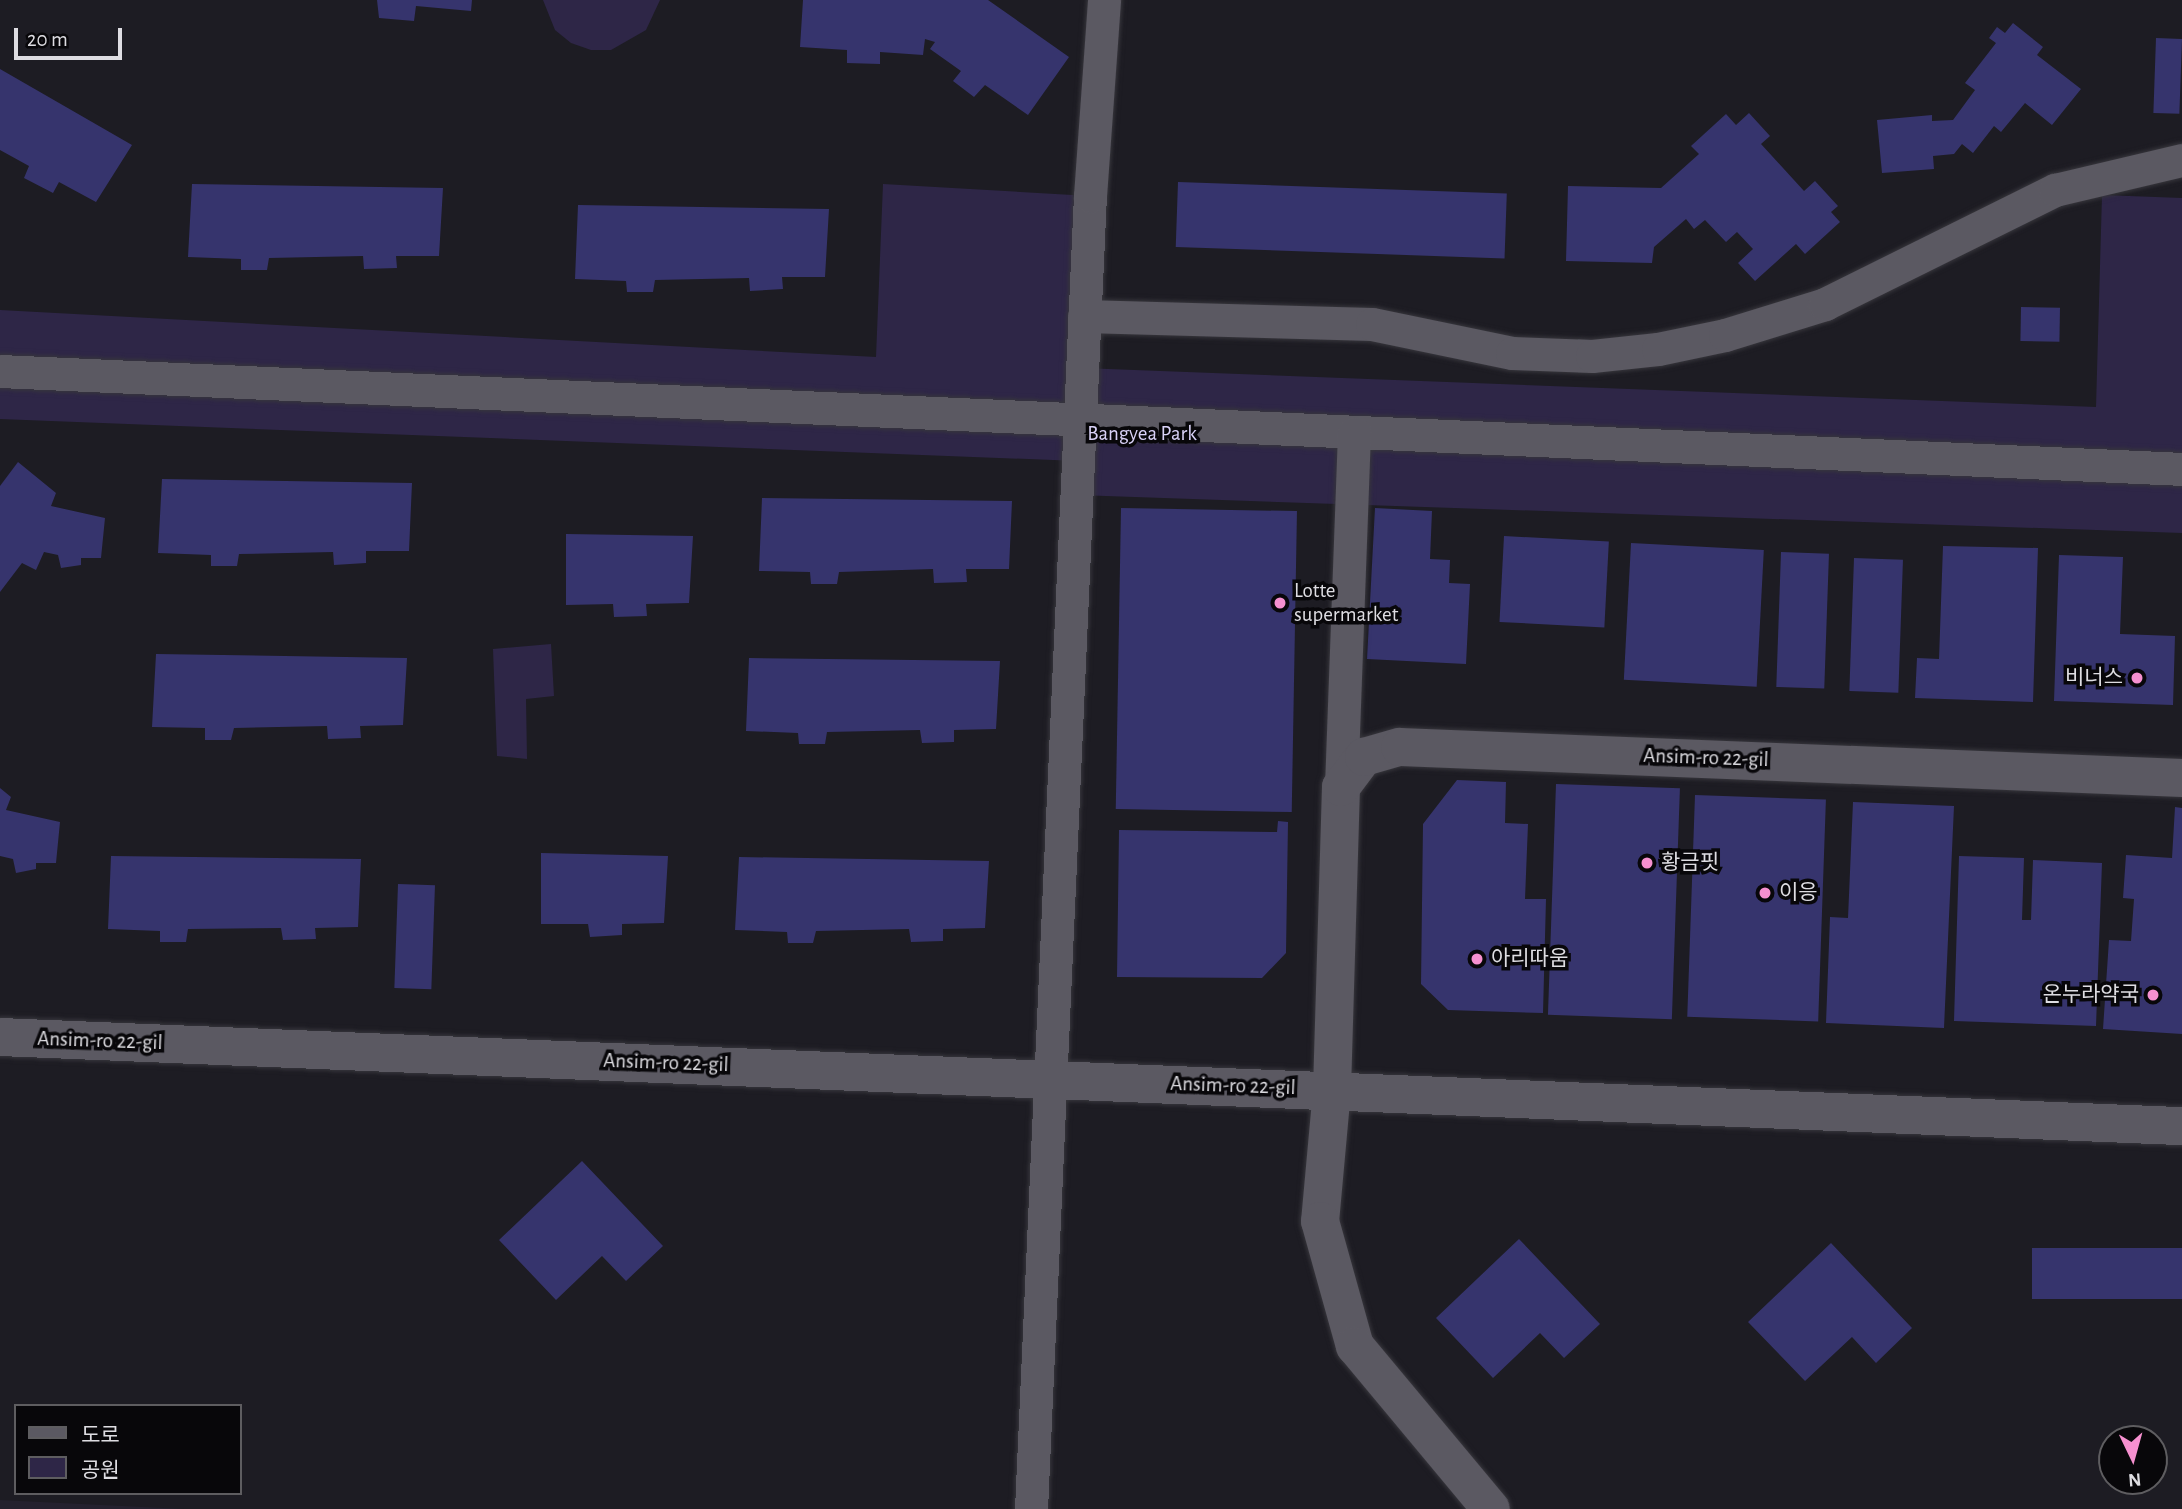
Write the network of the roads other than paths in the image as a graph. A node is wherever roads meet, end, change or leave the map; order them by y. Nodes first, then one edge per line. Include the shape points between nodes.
1 (1104, 0) edge
2 (2182, 160) edge
3 (1084, 316) junction
4 (0, 371) edge
5 (1354, 433) junction
6 (2182, 469) edge
7 (2182, 778) edge
8 (1341, 787) junction
9 (0, 1037) edge
10 (1048, 1079) junction
11 (1332, 1090) junction
12 (2182, 1126) edge
13 (1031, 1509) edge
14 (1491, 1509) edge

1 - 3 street
2 - 3 street via 2055,190 1987,220 1918,262 1825,304 1725,335 1658,349 1592,356 1512,353 1372,324
3 - 10 street
4 - 5 street
5 - 6 street
5 - 8 street
7 - 8 main road, Ansim-ro 22-gil via 1400,747 1364,757
8 - 11 main road
9 - 10 main road, Ansim-ro 22-gil
10 - 11 main road, Ansim-ro 22-gil
10 - 13 street
11 - 12 main road, Ansim-ro 22-gil
11 - 14 main road via 1320,1221 1355,1346

